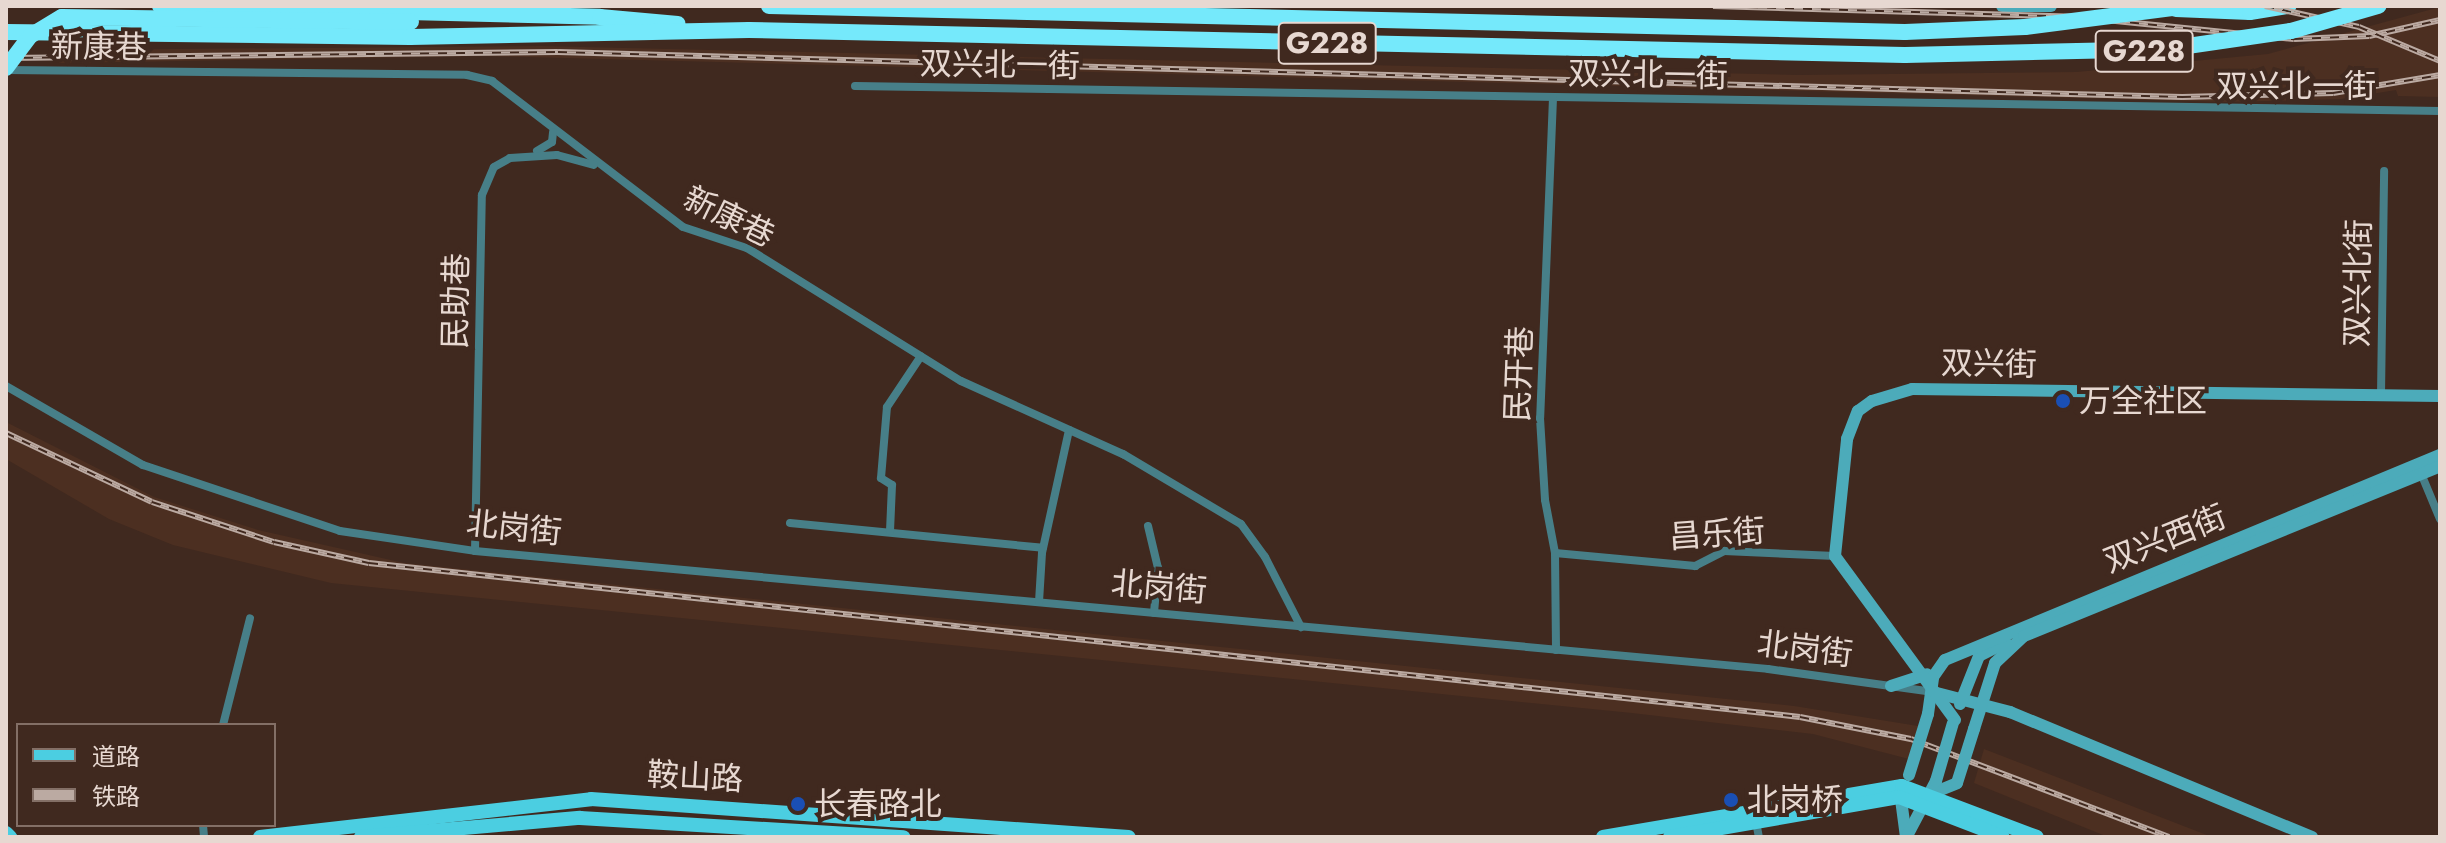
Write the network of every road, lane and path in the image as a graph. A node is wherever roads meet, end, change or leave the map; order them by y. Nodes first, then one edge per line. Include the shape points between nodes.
1 (160, 6) edge
2 (769, 6) edge
3 (1157, 6) edge
4 (2002, 6) edge
5 (2051, 6) edge
6 (2147, 6) edge
7 (2154, 6) edge
8 (2190, 6) edge
9 (2289, 6) edge
10 (2378, 6) edge
11 (2224, 10) edge
12 (1282, 18) junction
13 (410, 30) junction
14 (749, 30) junction
15 (6, 32) edge
16 (6, 69) edge
17 (855, 86) dead end
18 (1553, 98) junction
19 (2440, 111) edge
20 (553, 132) junction
21 (529, 154) junction
22 (601, 167) junction
23 (2384, 171) dead end
24 (921, 356) junction
25 (6, 386) edge
26 (2381, 395) junction
27 (2440, 396) edge
28 (1069, 430) junction
29 (2440, 455) edge
30 (2440, 466) edge
31 (2419, 469) junction
32 (2440, 519) edge
33 (790, 523) dead end
34 (1148, 526) dead end
35 (890, 531) junction
36 (1043, 548) junction
37 (475, 551) junction
38 (1555, 553) junction
39 (1835, 556) junction
40 (1039, 602) junction
41 (1154, 613) junction
42 (250, 618) dead end
43 (1301, 627) junction
44 (2024, 636) junction
45 (1988, 640) junction
46 (1556, 650) junction
47 (1936, 667) junction
48 (1972, 669) junction
49 (1922, 677) junction
50 (1891, 686) junction
51 (1933, 692) junction
52 (1961, 700) junction
53 (1983, 702) junction
54 (2010, 712) junction
55 (1954, 721) junction
56 (224, 723) edge
57 (1974, 729) junction
58 (1957, 783) junction
59 (1903, 786) junction
60 (1925, 800) junction
61 (1970, 811) junction
62 (848, 815) junction
63 (445, 828) edge
64 (1757, 830) edge
65 (709, 831) edge
66 (851, 835) edge
67 (260, 837) edge
68 (361, 837) edge
69 (903, 837) edge
70 (1129, 837) edge
71 (1603, 837) edge
72 (1670, 837) edge
73 (1907, 837) edge
74 (2003, 837) edge
75 (2037, 837) edge
76 (2312, 837) edge

1 - 14 highway, G228 via 600,17
2 - 12 highway
3 - 12 highway, G228
4 - 5 street
6 - 7 highway
7 - 11 highway
8 - 12 highway, G228, bridge via 2025,27 1905,32
9 - 11 highway
10 - 14 highway, G228, bridge via 2291,31 2167,49 1905,55
13 - 14 highway via 519,24 599,35
13 - 15 highway, bridge
13 - 16 highway, bridge via 62,17 30,36
16 - 20 street, 新康巷 via 480,77 504,89
17 - 18 street, 双兴北一街
18 - 19 street, 双兴北一街
18 - 38 street, 民开巷 via 1540,418 1545,500
20 - 21 street via 544,149
20 - 22 street, 新康巷
21 - 22 street, 民助巷
21 - 37 street, 民助巷 via 494,167 482,195
22 - 24 street, 新康巷 via 683,227 747,248
23 - 26 street, 双兴北街
24 - 28 street, 新康巷 via 961,381
24 - 35 street via 887,407 881,478 892,485
25 - 37 street, 北岗街 via 143,465 195,486 315,525
26 - 27 street, 双兴街
26 - 39 street, 双兴街 via 1889,393 1858,411 1851,422
28 - 36 street
28 - 43 street, 新康巷 via 1123,454 1241,524 1265,557
29 - 31 street, 双兴西街
30 - 31 street, 双兴西街
31 - 32 street
31 - 44 street, 双兴西街
31 - 45 street, 双兴西街
33 - 35 street
34 - 41 street via 1158,568
35 - 36 street
36 - 40 street
37 - 40 street, 北岗街
38 - 39 street, 昌乐街 via 1695,566 1724,551
38 - 46 street, 民开巷
39 - 49 street
40 - 41 street, 北岗街
41 - 43 street, 北岗街
42 - 56 street
43 - 46 street, 北岗街
44 - 48 street via 1985,652
44 - 53 street, 双兴西街 via 1995,663
45 - 47 street, 双兴西街
45 - 48 street via 1974,654
46 - 50 street, 北岗街
47 - 49 street, 双兴西街
47 - 51 street
48 - 52 street
49 - 50 street, 双兴西街
49 - 51 street
50 - 51 street, 北岗街
51 - 52 street
51 - 55 street
51 - 59 street, bridge
52 - 53 street
52 - 55 street
52 - 57 street
53 - 54 street
53 - 57 street, 双兴西街
54 - 57 street via 1985,718
54 - 76 street
55 - 60 street, bridge
57 - 58 street, bridge
58 - 60 street
58 - 61 main road via 1962,804
59 - 60 main road
59 - 64 main road
59 - 71 main road
59 - 73 street
60 - 61 main road
60 - 73 street
60 - 74 main road
61 - 75 main road
62 - 63 main road, 鞍山路 via 591,799
62 - 66 main road
62 - 70 main road, 鞍山路
63 - 65 main road, 鞍山路 via 533,819
63 - 67 main road, 鞍山路
63 - 68 main road, 鞍山路
64 - 72 main road
65 - 66 main road, 鞍山路
66 - 69 main road, 鞍山路

